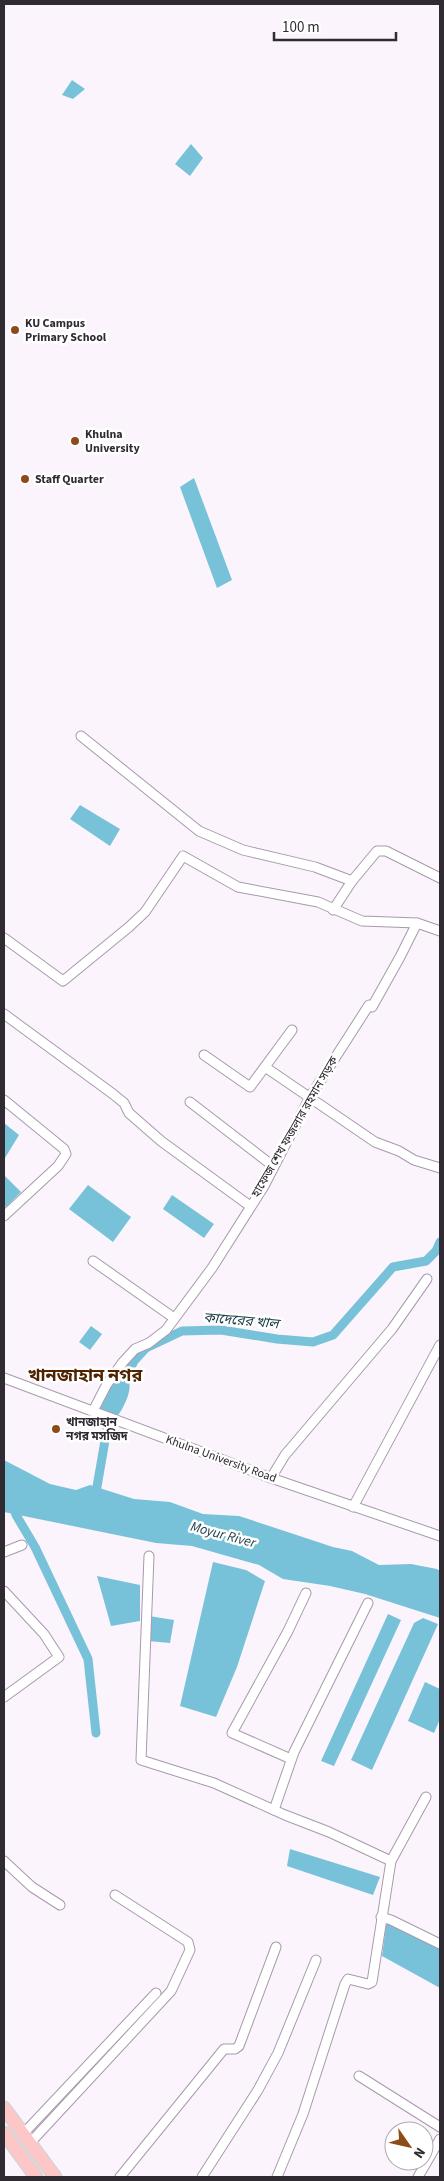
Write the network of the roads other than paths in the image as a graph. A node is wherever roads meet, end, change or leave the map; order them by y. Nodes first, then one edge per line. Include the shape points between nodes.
1 (81, 736) dead end
2 (440, 878) edge
3 (352, 881) junction
4 (334, 910) junction
5 (417, 923) junction
6 (440, 931) edge
7 (4, 938) edge
8 (4, 1014) edge
9 (292, 1030) dead end
10 (204, 1055) dead end
11 (265, 1067) junction
12 (310, 1097) junction
13 (4, 1100) edge
14 (190, 1102) dead end
15 (273, 1166) junction
16 (440, 1168) edge
17 (250, 1206) junction
18 (4, 1216) edge
19 (93, 1261) dead end
20 (427, 1279) dead end
21 (174, 1318) junction
22 (440, 1345) edge
23 (4, 1378) edge
24 (93, 1411) junction
25 (271, 1478) junction
26 (353, 1507) junction
27 (440, 1536) edge
28 (22, 1545) dead end
29 (4, 1552) edge
30 (148, 1556) dead end
31 (4, 1591) edge
32 (306, 1593) dead end
33 (368, 1603) dead end
34 (4, 1697) edge
35 (291, 1759) junction
36 (426, 1797) dead end
37 (274, 1810) junction
38 (4, 1861) edge
39 (391, 1861) junction
40 (115, 1894) dead end
41 (60, 1905) dead end
42 (380, 1917) junction
43 (440, 1944) edge
44 (276, 1947) dead end
45 (316, 1960) dead end
46 (156, 1992) dead end
47 (141, 2008) junction
48 (149, 2015) junction
49 (359, 2076) dead end
50 (4, 2108) edge
51 (440, 2127) edge
52 (4, 2133) edge
53 (26, 2139) junction
54 (440, 2139) edge
55 (36, 2177) edge
56 (55, 2177) edge
57 (120, 2177) edge
58 (202, 2177) edge
59 (277, 2177) edge
60 (418, 2177) edge

1 - 3 street via 200,831 243,850 316,867
2 - 3 street via 386,851 377,851
3 - 4 street
4 - 5 street via 362,921
4 - 7 street via 318,902 238,887 183,856 145,912 63,981
5 - 6 street
5 - 12 street, হাফেজ শেখ ফজলার রহমান সড়ক via 372,1007 369,1005
8 - 17 street via 119,1099 129,1113 161,1140
9 - 11 street
10 - 11 street via 250,1087
11 - 12 street
12 - 15 street, হাফেজ শেখ ফজলার রহমান সড়ক
12 - 16 street via 375,1142
13 - 18 street via 66,1154 58,1166
14 - 15 street
15 - 17 street, হাফেজ শেখ ফজলার রহমান সড়ক
17 - 21 street, হাফেজ শেখ ফজলার রহমান সড়ক via 212,1268
19 - 21 street
20 - 25 street via 392,1329 285,1455
21 - 24 street, হাফেজ শেখ ফজলার রহমান সড়ক via 166,1330 135,1349 123,1362
22 - 26 street
23 - 24 street, Khulna University Road
24 - 25 street, Khulna University Road
25 - 26 street, Khulna University Road
26 - 27 street, Khulna University Road
28 - 29 street
30 - 37 street via 141,1760 214,1783
31 - 34 street via 44,1634 59,1658
32 - 35 street via 232,1732
33 - 35 street
35 - 37 street
36 - 39 street
37 - 39 street
38 - 41 street via 32,1887
39 - 42 street
40 - 48 street via 188,1942 190,1950 171,1991
42 - 43 street
42 - 59 street via 372,1982 348,1979 345,1984 303,2114
44 - 57 street via 239,2046 224,2049
45 - 58 street via 278,2053
46 - 47 street
47 - 48 street
47 - 53 street
48 - 53 street
49 - 51 street
50 - 53 main road
52 - 55 main road
53 - 56 main road
54 - 60 street

